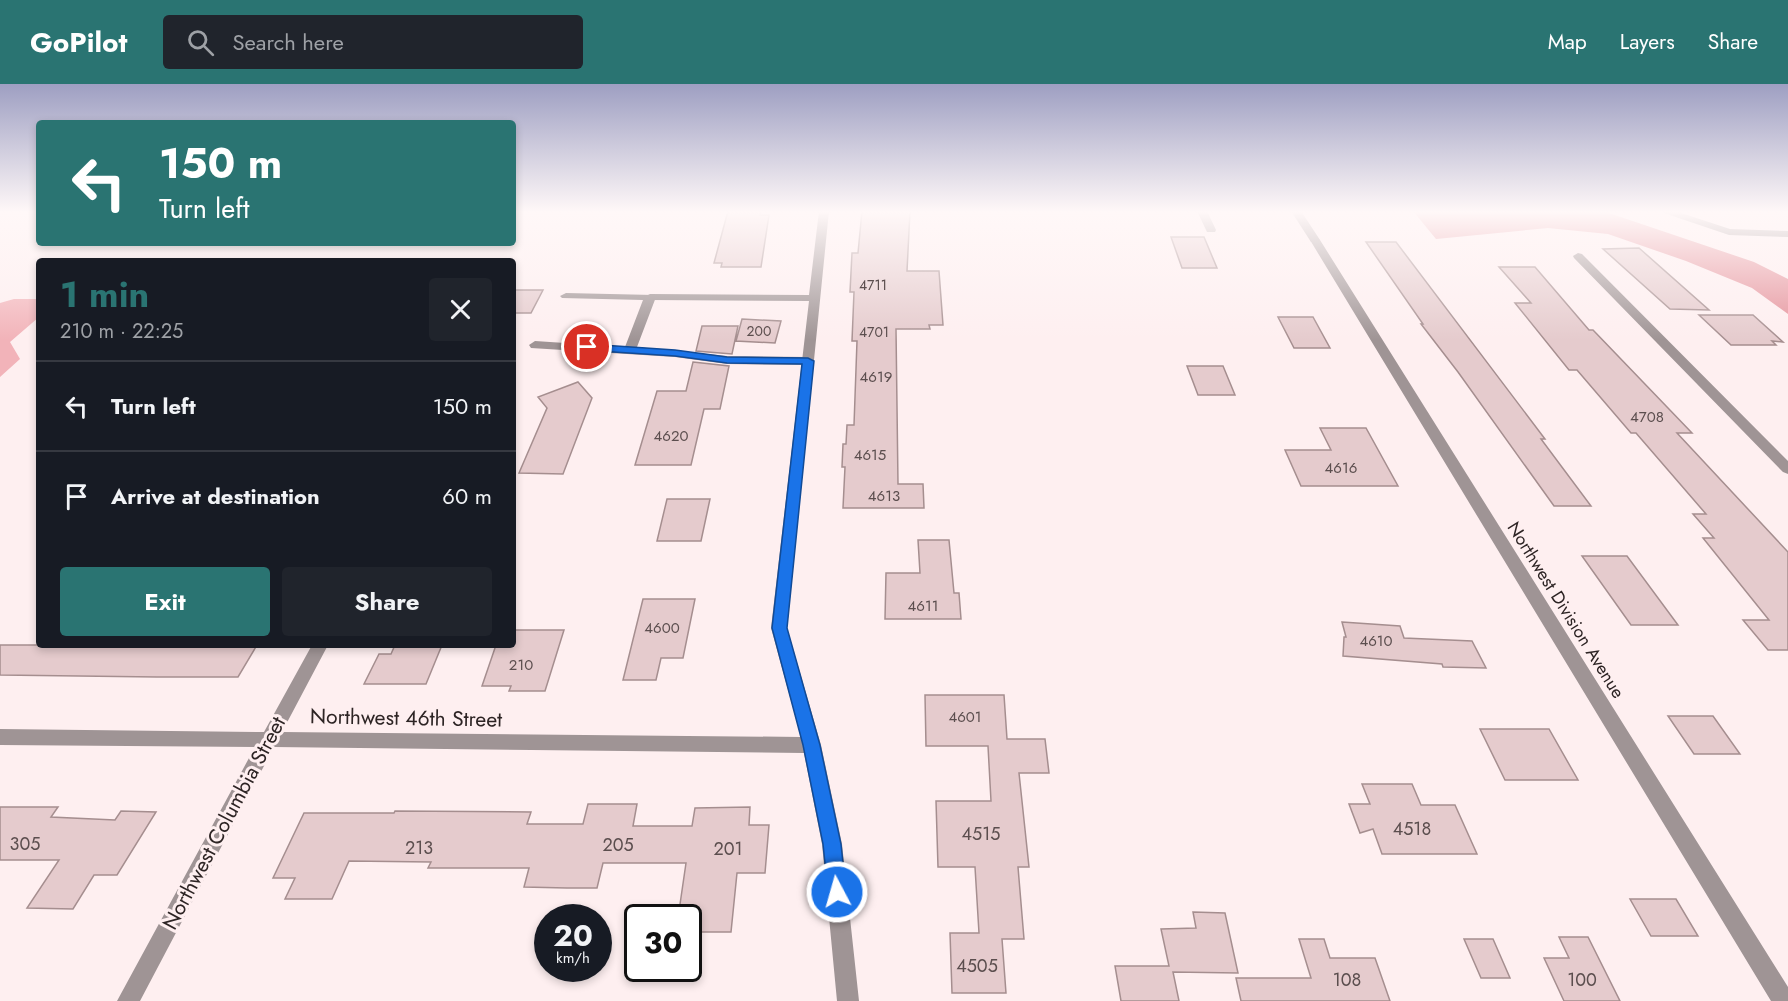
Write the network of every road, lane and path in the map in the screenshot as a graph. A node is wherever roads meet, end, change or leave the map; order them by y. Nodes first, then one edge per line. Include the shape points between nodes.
1 (820, 254) edge
2 (1324, 254) edge
3 (1578, 256) dead end
4 (566, 296) dead end
5 (650, 297) junction
6 (815, 298) junction
7 (536, 345) dead end
8 (630, 350) junction
9 (808, 361) junction
10 (1788, 469) edge
11 (318, 648) edge
12 (0, 737) edge
13 (269, 740) junction
14 (812, 745) junction
15 (128, 1001) edge
16 (848, 1001) edge
17 (1784, 1001) edge

1 - 6 street
2 - 17 street, Northwest Division Avenue
3 - 10 street
4 - 5 street
5 - 6 street
5 - 8 street
6 - 9 street
7 - 8 street
8 - 9 street via 727,360
9 - 14 street via 779,628
11 - 13 street, Northwest Columbia Street
12 - 13 street, Northwest 46th Street
13 - 14 street, Northwest 46th Street
13 - 15 street, Northwest Columbia Street
14 - 16 street via 832,844

